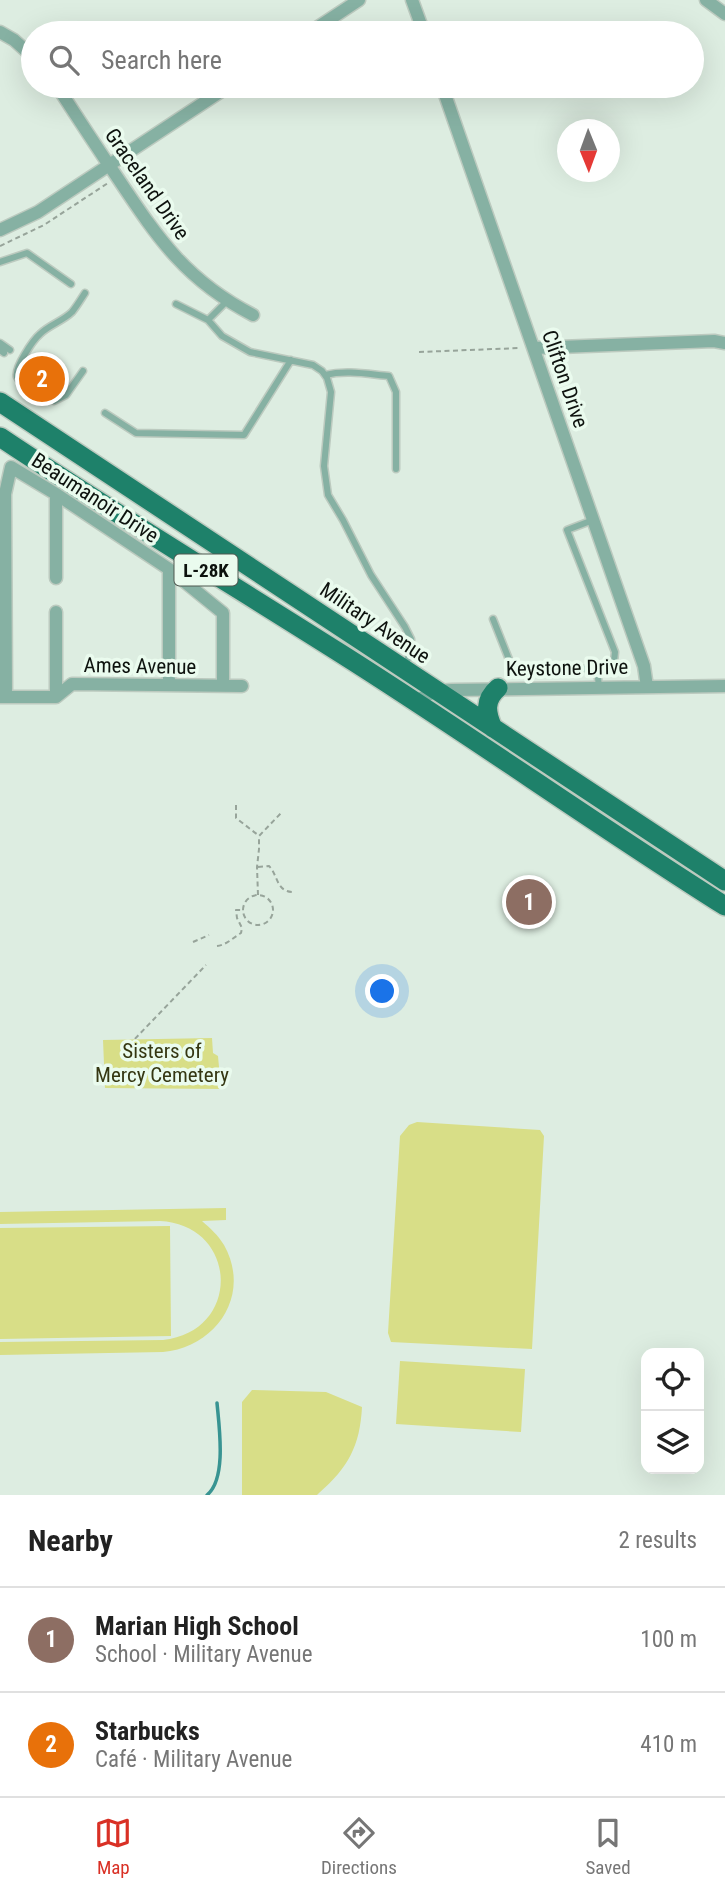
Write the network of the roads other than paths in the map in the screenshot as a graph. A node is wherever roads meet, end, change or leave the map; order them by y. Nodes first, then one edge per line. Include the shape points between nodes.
1 (359, 0) edge
2 (412, 0) edge
3 (706, 0) edge
4 (725, 14) edge
5 (327, 21) edge
6 (420, 21) edge
7 (0, 32) edge
8 (21, 47) edge
9 (65, 98) edge
10 (211, 98) edge
11 (446, 98) edge
12 (109, 165) junction
13 (0, 230) edge
14 (0, 262) edge
15 (71, 284) dead end
16 (85, 293) dead end
17 (227, 301) junction
18 (176, 304) dead end
19 (253, 315) dead end
20 (208, 320) junction
21 (725, 342) edge
22 (0, 343) edge
23 (534, 348) junction
24 (5, 351) edge
25 (290, 360) junction
26 (83, 371) dead end
27 (325, 375) junction
28 (0, 402) edge
29 (105, 413) dead end
30 (0, 437) edge
31 (396, 469) dead end
32 (56, 495) junction
33 (593, 520) junction
34 (169, 569) junction
35 (56, 578) dead end
36 (56, 612) dead end
37 (493, 619) dead end
38 (597, 669) junction
39 (404, 670) junction
40 (170, 684) junction
41 (223, 686) junction
42 (242, 686) dead end
43 (725, 686) edge
44 (599, 687) junction
45 (647, 687) junction
46 (499, 688) junction
47 (436, 691) junction
48 (56, 696) junction
49 (3, 697) edge
50 (413, 702) junction
51 (492, 729) junction
52 (725, 881) edge
53 (725, 906) edge

1 - 5 street
2 - 6 street
3 - 4 street
7 - 8 street
9 - 12 street, Graceland Drive
10 - 12 street
11 - 23 street, Clifton Drive
12 - 13 street via 38,212
12 - 17 street, Graceland Drive via 172,254
14 - 15 lane via 27,253
16 - 26 lane via 72,312 40,333 17,375 54,401 66,395
17 - 19 street, Graceland Drive
17 - 20 lane
18 - 20 lane
20 - 25 lane via 222,336 250,352
21 - 23 street
22 - 24 lane
23 - 33 street, Clifton Drive
25 - 27 lane via 313,365
25 - 29 lane via 244,435 136,433
27 - 31 lane via 390,376 396,392
27 - 39 lane via 331,392 324,466 328,495 411,639
28 - 39 main road, Military Avenue / L-28K
30 - 50 main road, L-28K
32 - 34 street, Beaumanoir Drive
32 - 35 street
32 - 49 street, Beaumanoir Drive via 11,467 5,494
33 - 38 lane via 567,530 615,652 614,662
33 - 45 street, Clifton Drive via 644,666
34 - 40 street
34 - 41 street, Beaumanoir Drive via 223,613
36 - 48 street
37 - 38 lane via 510,662 518,667
38 - 44 lane
39 - 47 main road, Military Avenue / L-28K
40 - 41 street, Ames Avenue
40 - 48 street, Ames Avenue via 72,684
41 - 42 street, Ames Avenue
43 - 45 street, Keystone Drive
44 - 45 street, Keystone Drive
44 - 46 street, Keystone Drive
46 - 47 street, Keystone Drive
46 - 51 main road via 486,710
47 - 50 street, Keystone Drive
47 - 51 main road, Military Avenue / L-28K
48 - 49 street, Ames Avenue
50 - 53 main road, L-28K
51 - 52 main road, Military Avenue / L-28K

